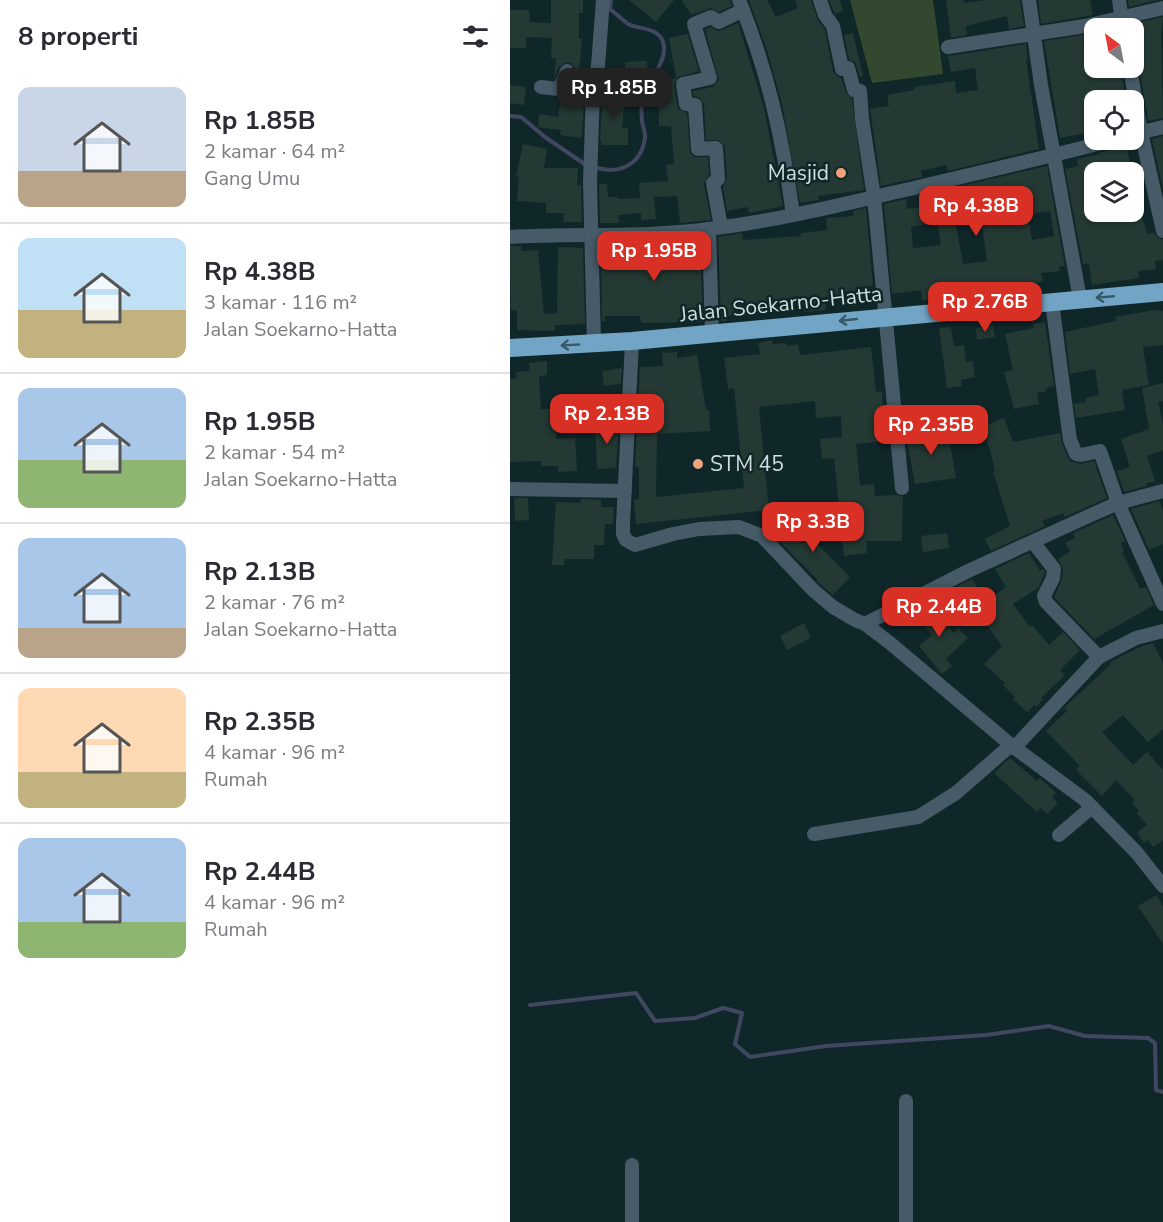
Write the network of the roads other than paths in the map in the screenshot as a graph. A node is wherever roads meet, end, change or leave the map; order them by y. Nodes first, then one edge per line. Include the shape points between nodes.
1 (603, 0) edge
2 (820, 0) edge
3 (1029, 0) edge
4 (1119, 0) edge
5 (741, 5) edge
6 (1163, 8) edge
7 (1121, 18) edge
8 (1136, 18) edge
9 (1084, 26) edge
10 (1034, 32) junction
11 (948, 47) dead end
12 (567, 71) dead end
13 (541, 87) dead end
14 (559, 89) junction
15 (593, 90) junction
16 (1163, 127) edge
17 (1144, 131) edge
18 (1084, 147) edge
19 (1142, 150) edge
20 (1054, 155) junction
21 (874, 197) junction
22 (793, 215) junction
23 (715, 228) junction
24 (1163, 231) edge
25 (591, 236) junction
26 (510, 237) edge
27 (1163, 292) edge
28 (1080, 299) junction
29 (1052, 302) junction
30 (885, 316) junction
31 (712, 334) junction
32 (632, 341) junction
33 (594, 344) junction
34 (510, 348) edge
35 (902, 488) dead end
36 (510, 489) edge
37 (625, 490) junction
38 (1163, 491) edge
39 (1119, 503) junction
40 (1034, 542) junction
41 (1163, 604) edge
42 (865, 624) junction
43 (1162, 634) edge
44 (1099, 657) junction
45 (1013, 747) junction
46 (1092, 807) junction
47 (814, 834) dead end
48 (1059, 835) dead end
49 (1163, 886) edge
50 (906, 1101) dead end
51 (633, 1166) dead end
52 (632, 1222) edge
53 (906, 1222) edge

1 - 15 street
2 - 21 street via 833,26 842,69 848,68 854,90 860,91
3 - 10 street
4 - 7 street
5 - 22 street via 772,94
5 - 23 street via 719,22 711,17 694,24 710,78 683,84 686,104 695,105 698,149 716,148
6 - 8 street
9 - 10 street
10 - 11 street
10 - 20 street
12 - 14 street
13 - 14 street
14 - 15 street
15 - 25 street
16 - 17 street
18 - 20 street
19 - 24 street
20 - 21 street
20 - 28 street
21 - 22 street
21 - 30 street
22 - 23 street
23 - 25 street via 626,237
23 - 31 street
25 - 26 street
25 - 33 street
27 -> 28 highway, Jalan Soekarno-Hatta
28 - 29 highway, Jalan Soekarno-Hatta
29 - 30 highway, Jalan Soekarno-Hatta
29 - 39 street via 1073,449 1081,455 1100,451
30 -> 31 highway, Jalan Soekarno-Hatta
30 - 35 street
31 - 32 highway, Jalan Soekarno-Hatta
32 - 33 highway, Jalan Soekarno-Hatta
32 - 37 street
33 -> 34 highway, Jalan Soekarno-Hatta
36 - 37 street
37 - 42 street via 623,534 630,543 642,544 699,529 739,527 752,531 762,536 833,607
38 - 39 street
39 - 40 street
39 - 41 street
40 - 42 street
40 - 44 street via 1054,570 1044,596 1046,602
42 - 45 street
43 - 44 street via 1136,638
44 - 45 street
45 - 46 street
45 - 47 street via 956,794 918,817
46 - 48 street
46 - 49 street
50 - 53 street
51 - 52 street

